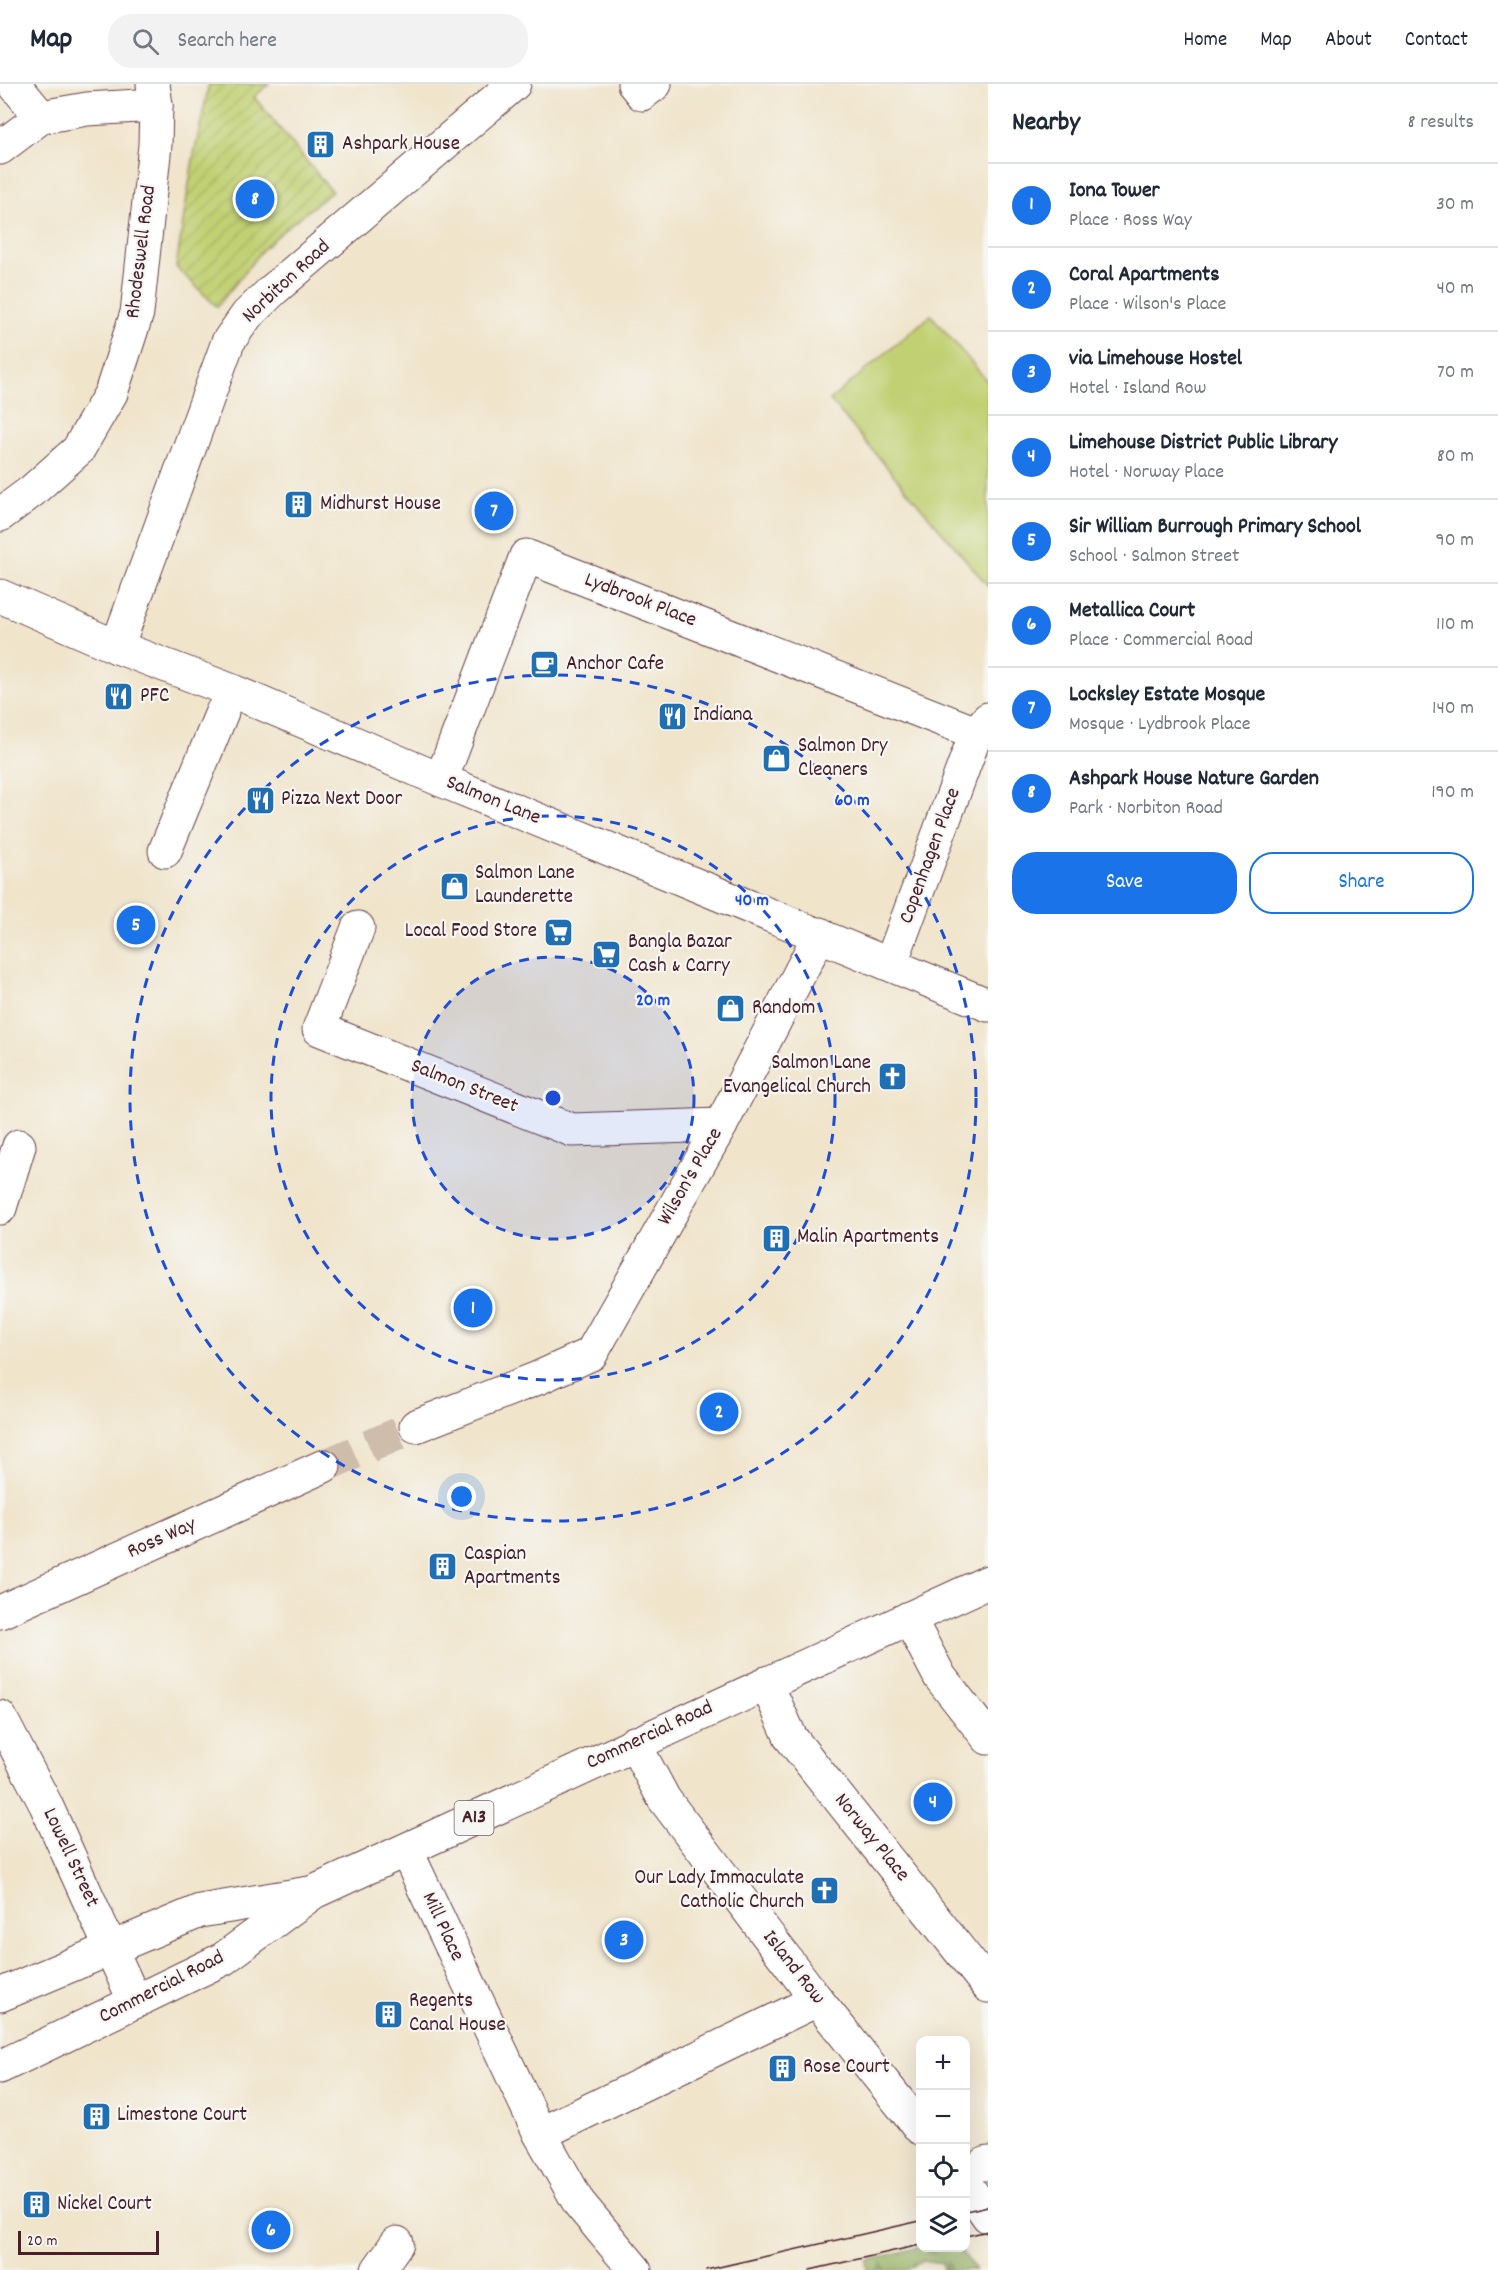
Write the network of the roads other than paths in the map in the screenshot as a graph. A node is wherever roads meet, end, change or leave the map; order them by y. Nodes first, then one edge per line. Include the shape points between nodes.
1 (14, 84) edge
2 (514, 84) edge
3 (634, 84) edge
4 (655, 84) edge
5 (155, 95) edge
6 (41, 117) junction
7 (0, 148) edge
8 (0, 515) edge
9 (0, 596) edge
10 (117, 648) junction
11 (222, 712) dead end
12 (982, 726) edge
13 (441, 780) junction
14 (165, 850) dead end
15 (358, 928) dead end
16 (820, 934) junction
17 (891, 963) junction
18 (988, 1005) edge
19 (721, 1125) junction
20 (19, 1146) dead end
21 (0, 1208) edge
22 (416, 1426) tunnel mouth
23 (324, 1466) tunnel mouth
24 (988, 1582) edge
25 (0, 1612) edge
26 (909, 1618) junction
27 (766, 1683) junction
28 (0, 1717) edge
29 (988, 1738) edge
30 (634, 1743) junction
31 (406, 1850) junction
32 (314, 1892) junction
33 (111, 1949) junction
34 (988, 1986) edge
35 (0, 1995) edge
36 (817, 2000) junction
37 (135, 2002) junction
38 (0, 2067) edge
39 (916, 2122) edge
40 (540, 2134) junction
41 (980, 2171) edge
42 (988, 2216) edge
43 (397, 2243) dead end
44 (378, 2270) edge
45 (635, 2270) edge

1 - 6 main road
2 - 10 main road, Norbiton Road via 273,290 240,324 228,342
3 - 4 main road via 642,94
5 - 6 main road
5 - 8 main road, Rhodeswell Road via 154,156 137,314 111,393 78,450
6 - 7 main road
9 - 10 main road, Salmon Lane
10 - 13 main road, Salmon Lane via 231,690
11 - 14 main road
12 - 13 main road, Lydbrook Place via 526,556
12 - 17 main road, Copenhagen Place
13 - 16 main road, Salmon Lane
15 - 19 main road, Salmon Street via 319,1029 572,1130
16 - 17 main road, Salmon Lane
16 - 19 main road, Wilson's Place
17 - 18 main road, Salmon Lane
19 - 22 main road, Wilson's Place via 591,1354
20 - 21 main road
23 - 25 main road, Ross Way
24 - 26 main road, Commercial Road / A13
26 - 27 main road, Commercial Road / A13
26 - 29 main road via 940,1677
27 - 30 main road, Commercial Road / A13
27 - 34 main road, Norway Place via 791,1738
28 - 33 main road, Lowell Street via 46,1805
30 - 31 main road, Commercial Road / A13
30 - 36 main road, Island Row via 664,1799
31 - 32 main road, Commercial Road / A13
31 - 40 main road, Mill Place
32 - 33 main road, Commercial Road / A13 via 200,1911
32 - 37 main road, Commercial Road / A13 via 223,1959
33 - 35 main road, Commercial Road / A13
33 - 37 main road, Lowell Street
36 - 39 main road, Island Row
36 - 40 main road
37 - 38 main road, Commercial Road / A13
40 - 45 main road, Mill Place via 579,2203
41 - 42 main road
43 - 44 main road

